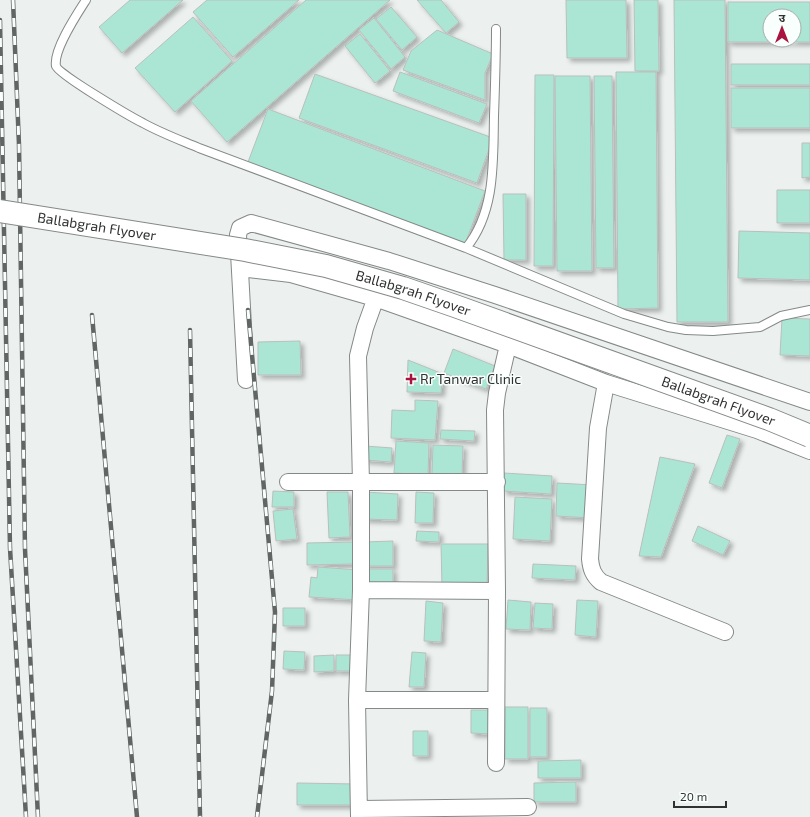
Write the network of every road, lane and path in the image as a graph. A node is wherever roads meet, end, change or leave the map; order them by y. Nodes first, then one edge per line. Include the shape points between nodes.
1 (86, 0) edge
2 (496, 29) dead end
3 (0, 211) edge
4 (466, 248) junction
5 (389, 261) junction
6 (240, 268) junction
7 (375, 298) junction
8 (810, 310) edge
9 (508, 345) junction
10 (246, 380) dead end
11 (606, 383) junction
12 (810, 402) edge
13 (810, 436) edge
14 (810, 451) edge
15 (288, 482) dead end
16 (497, 482) junction
17 (361, 483) junction
18 (361, 590) junction
19 (498, 591) junction
20 (725, 632) dead end
21 (357, 700) junction
22 (496, 700) junction
23 (496, 764) dead end
24 (528, 807) dead end
25 (359, 813) edge

1 - 4 lane via 69,27 57,57 57,70 68,78 143,124 163,133
2 - 4 lane via 492,176 488,201 480,224 474,239
3 - 13 main road, Ballabgrah Flyover, bridge via 245,250 326,266 403,288
4 - 8 lane via 624,314 668,328 712,331 760,327 781,316
5 - 6 street via 250,223 240,228 238,235
5 - 7 street
5 - 12 street
6 - 7 street via 291,274
6 - 10 street
7 - 9 street
7 - 17 street via 358,356
9 - 11 street
9 - 16 street via 495,410
11 - 14 street via 757,430
11 - 20 street via 598,428 591,569 601,582
15 - 17 street
16 - 17 street
16 - 19 street
17 - 18 street
18 - 19 street
18 - 21 street
19 - 22 street
21 - 22 street
21 - 25 street
22 - 23 street
24 - 25 street

